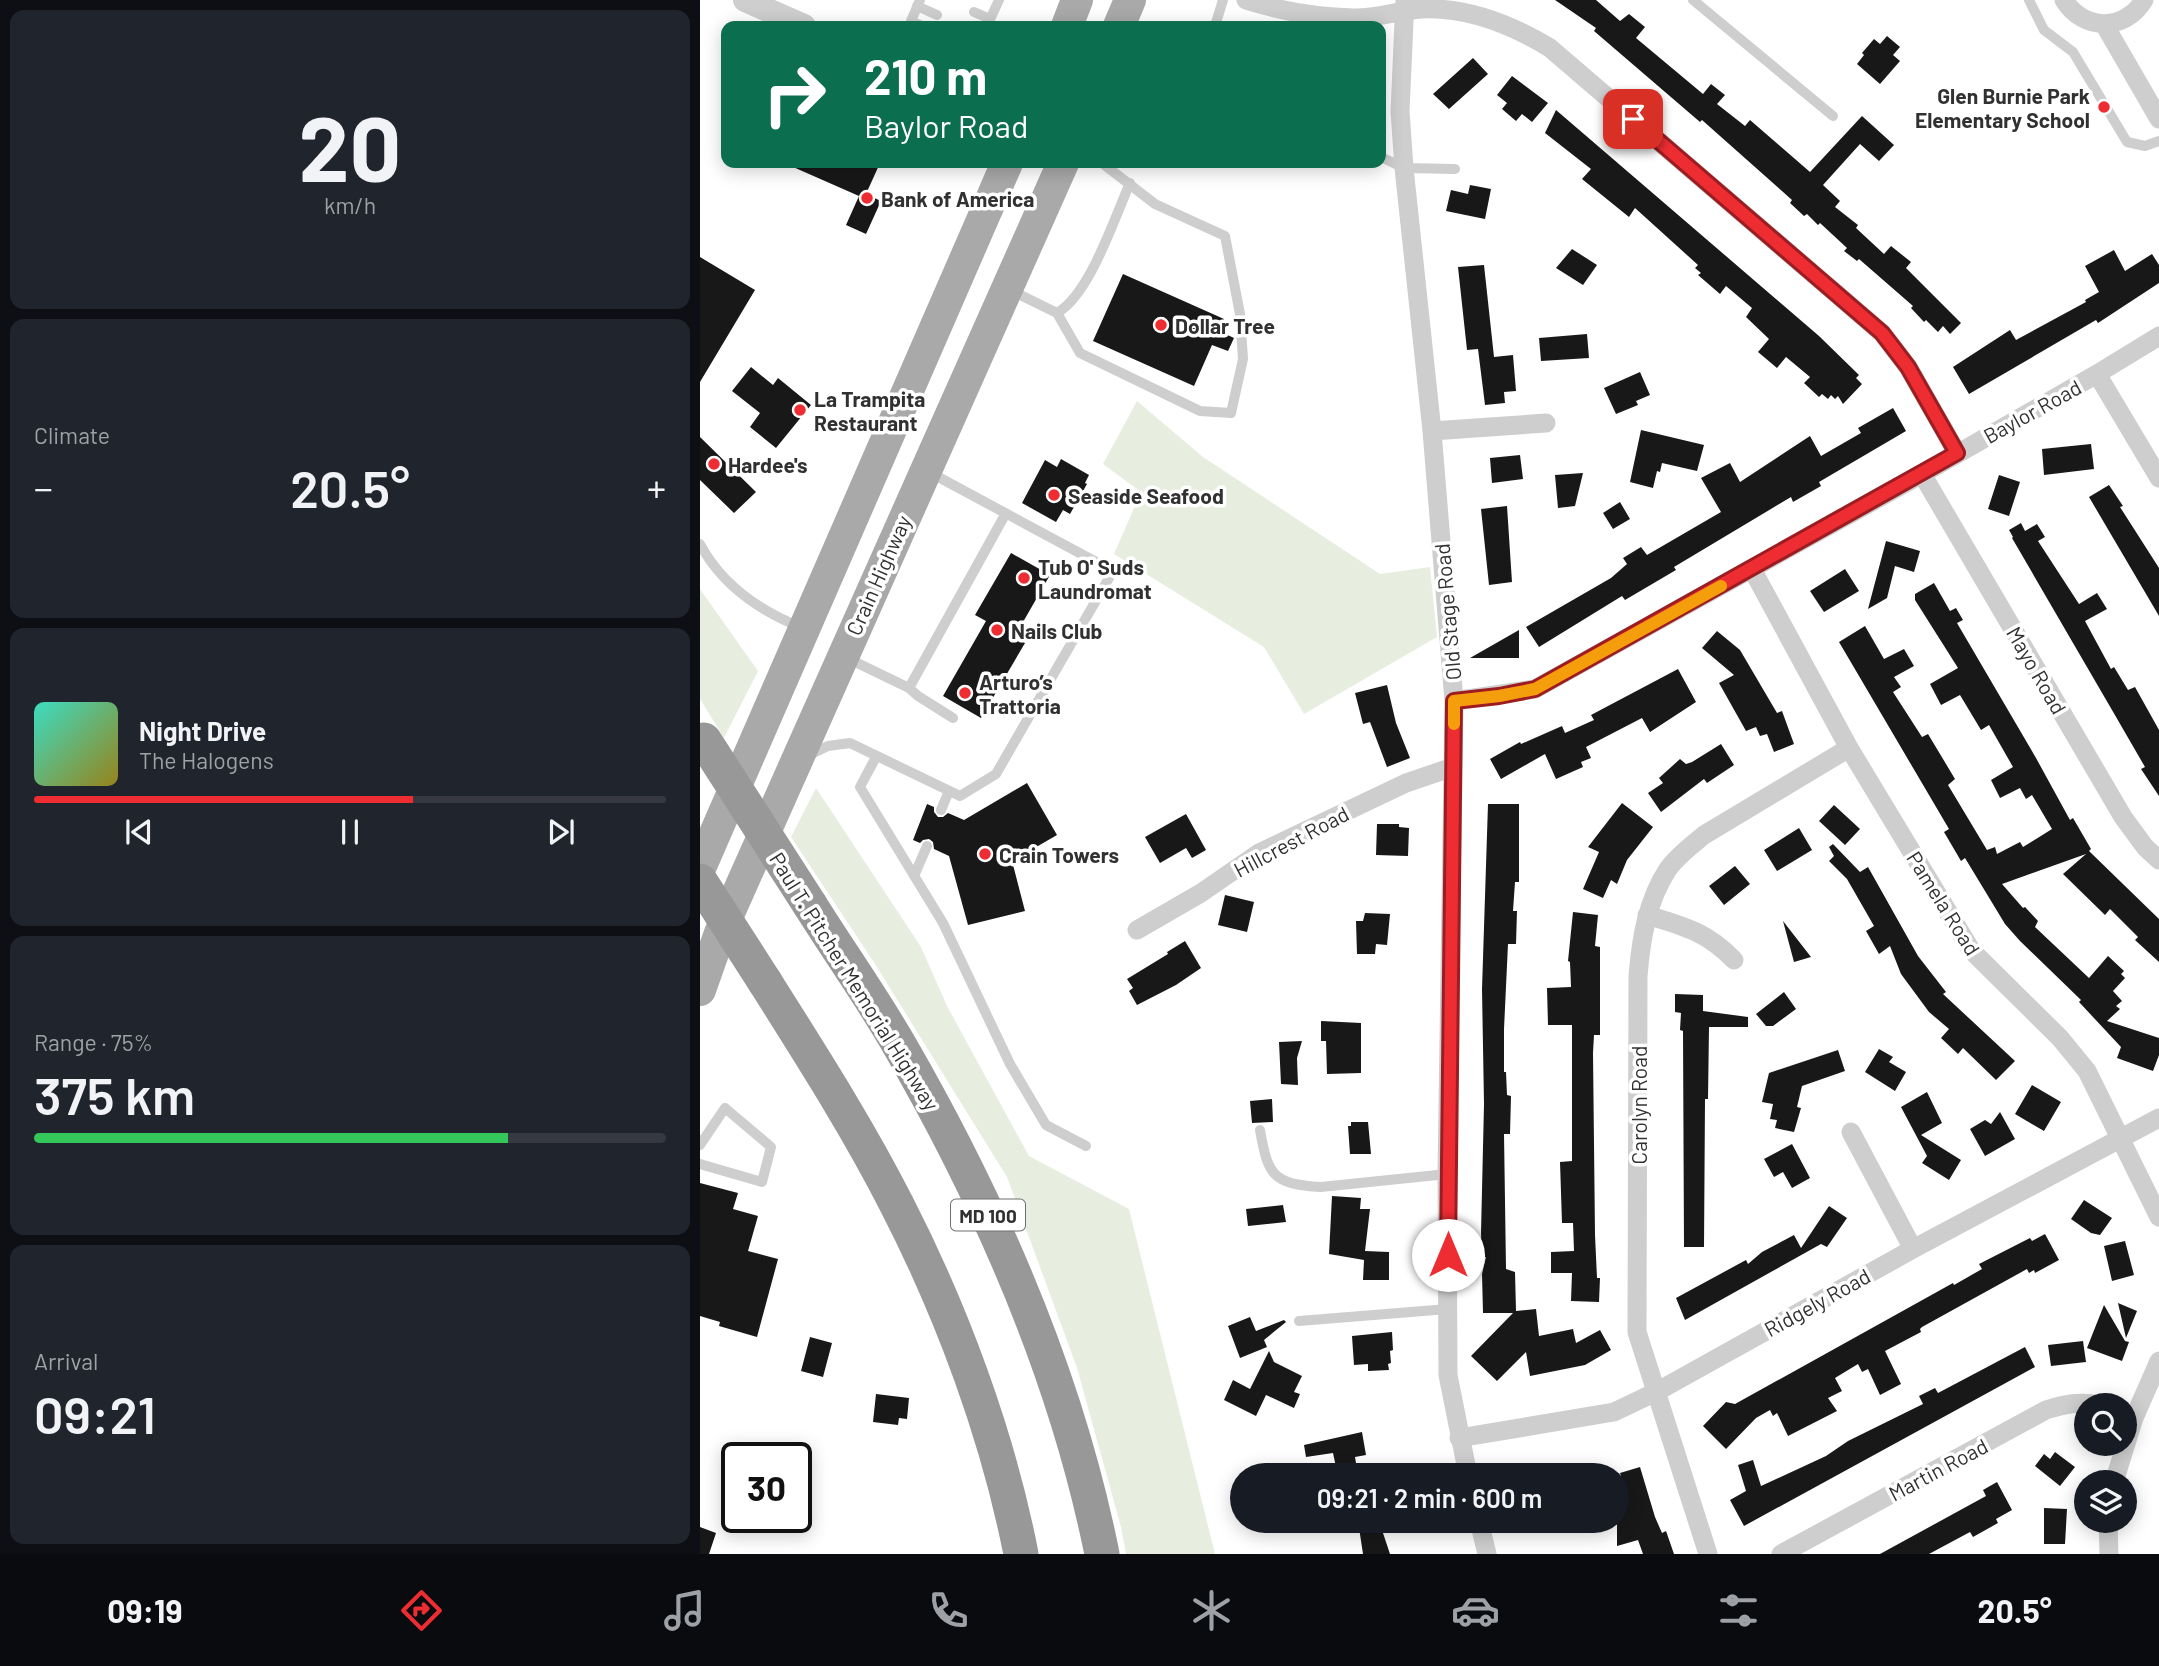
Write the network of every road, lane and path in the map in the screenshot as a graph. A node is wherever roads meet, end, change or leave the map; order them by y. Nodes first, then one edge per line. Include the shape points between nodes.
1 (745, 0) edge
2 (999, 0) edge
3 (1130, 0) edge
4 (1223, 0) edge
5 (1247, 0) edge
6 (1693, 0) edge
7 (2029, 0) edge
8 (2064, 0) edge
9 (2144, 0) edge
10 (919, 3) edge
11 (1405, 6) edge
12 (974, 12) dead end
13 (937, 15) dead end
14 (793, 21) edge
15 (909, 21) edge
16 (985, 21) edge
17 (989, 21) edge
18 (1121, 21) edge
19 (1217, 21) edge
20 (2104, 24) junction
21 (1833, 116) dead end
22 (2159, 119) edge
23 (2159, 141) edge
24 (1386, 160) edge
25 (1404, 167) junction
26 (987, 168) edge
27 (1005, 168) edge
28 (1061, 168) edge
29 (1109, 168) edge
30 (1455, 169) dead end
31 (1130, 183) junction
32 (989, 205) junction
33 (1007, 288) junction
34 (1056, 313) junction
35 (2159, 336) edge
36 (2097, 374) junction
37 (1546, 423) dead end
38 (1432, 431) junction
39 (1957, 453) junction
40 (925, 470) junction
41 (1922, 474) junction
42 (2159, 478) edge
43 (1006, 513) junction
44 (700, 544) edge
45 (1752, 569) junction
46 (803, 629) junction
47 (842, 656) junction
48 (909, 688) junction
49 (1454, 701) junction
50 (953, 718) dead end
51 (702, 737) edge
52 (1849, 748) junction
53 (876, 757) junction
54 (795, 762) junction
55 (1453, 767) junction
56 (949, 792) junction
57 (941, 810) dead end
58 (927, 846) dead end
59 (2159, 860) edge
60 (700, 868) edge
61 (914, 876) junction
62 (700, 881) edge
63 (1647, 915) junction
64 (1137, 930) dead end
65 (1734, 960) dead end
66 (700, 990) edge
67 (2159, 1118) edge
68 (1260, 1130) dead end
69 (1851, 1132) dead end
70 (2121, 1139) junction
71 (700, 1145) edge
72 (1086, 1146) dead end
73 (700, 1164) edge
74 (1447, 1174) junction
75 (2159, 1217) edge
76 (1913, 1249) junction
77 (1448, 1309) junction
78 (1299, 1321) dead end
79 (2159, 1361) edge
80 (1658, 1391) junction
81 (2137, 1401) edge
82 (2074, 1403) edge
83 (1459, 1438) junction
84 (1465, 1463) edge
85 (1482, 1533) edge
86 (2108, 1533) edge
87 (1021, 1554) edge
88 (1102, 1554) edge
89 (1487, 1554) edge
90 (1708, 1554) edge
91 (1781, 1554) edge
92 (2109, 1554) edge

1 - 14 street
2 - 17 lane
3 - 18 main road
4 - 19 lane
5 - 11 street via 1355,19
6 - 21 lane
7 - 23 lane via 2044,30 2073,52 2127,142 2145,146
8 - 20 street via 2082,19
9 - 20 street via 2126,19
10 - 13 lane
10 - 15 lane
11 - 25 street, Old Stage Road
11 - 39 street via 1484,18 1524,32 1550,48 1882,333 1908,367
12 - 16 lane
20 - 22 street
24 - 25 lane
25 - 30 lane
25 - 38 street, Old Stage Road
26 - 32 main road
27 - 32 main road
28 - 33 main road, Crain Highway
29 - 31 lane
31 - 34 lane via 1088,279 1069,306
31 - 34 lane via 1155,204 1225,236 1240,314 1243,359 1231,413 1200,411 1080,353
32 - 46 main road
33 - 34 lane
33 - 40 main road, Crain Highway
35 - 36 street, Baylor Road
36 - 39 street, Baylor Road
36 - 42 street
37 - 38 street
38 - 49 street, Old Stage Road
39 - 41 street, Baylor Road
40 - 43 lane
40 - 47 main road, Crain Highway
41 - 45 street, Baylor Road
41 - 59 street, Mayo Road via 2123,817
43 - 48 lane
43 - 56 lane via 1114,571 996,774 960,796
44 - 46 lane via 738,592 766,613
45 - 49 street, Baylor Road via 1535,689
45 - 52 street, Pamela Road
46 - 60 main road
47 - 48 lane
47 - 54 main road, Crain Highway
48 - 50 lane
49 - 55 street, Old Stage Road
51 - 88 highway, Paul T. Pitcher Memorial Highway / MD 100, bridge via 901,1046 964,1162 1018,1281 1061,1397
52 - 63 street, Carolyn Road via 1694,843 1668,868
52 - 70 street, Pamela Road via 1970,950 2060,1038 2087,1071
53 - 54 lane via 850,743 828,746
53 - 56 lane
53 - 61 lane via 860,787
54 - 66 main road, Crain Highway
55 - 64 street, Hillcrest Road via 1406,783 1259,853
55 - 74 street, Old Stage Road
56 - 57 lane
58 - 61 lane
61 - 72 lane via 943,923 1010,1065 1046,1125
62 - 87 highway, bridge via 833,1091 891,1194 944,1306 983,1414
63 - 65 street via 1707,935
63 - 80 street, Carolyn Road via 1638,976 1637,1332
67 - 70 street, Ridgely Road
68 - 74 lane via 1272,1172 1301,1186
69 - 76 street
70 - 75 street, Pamela Road
70 - 76 street, Ridgely Road
71 - 73 lane via 725,1108 771,1147 761,1182
74 - 77 street, Old Stage Road
76 - 80 street, Ridgely Road
77 - 78 lane
77 - 83 street, Old Stage Road via 1448,1375
79 - 81 street
80 - 83 street, Ridgely Road via 1614,1412
80 - 90 street, Carolyn Road
82 - 91 street, Martin Road via 2046,1410
83 - 84 street, Old Stage Road
85 - 89 street
86 - 92 street

